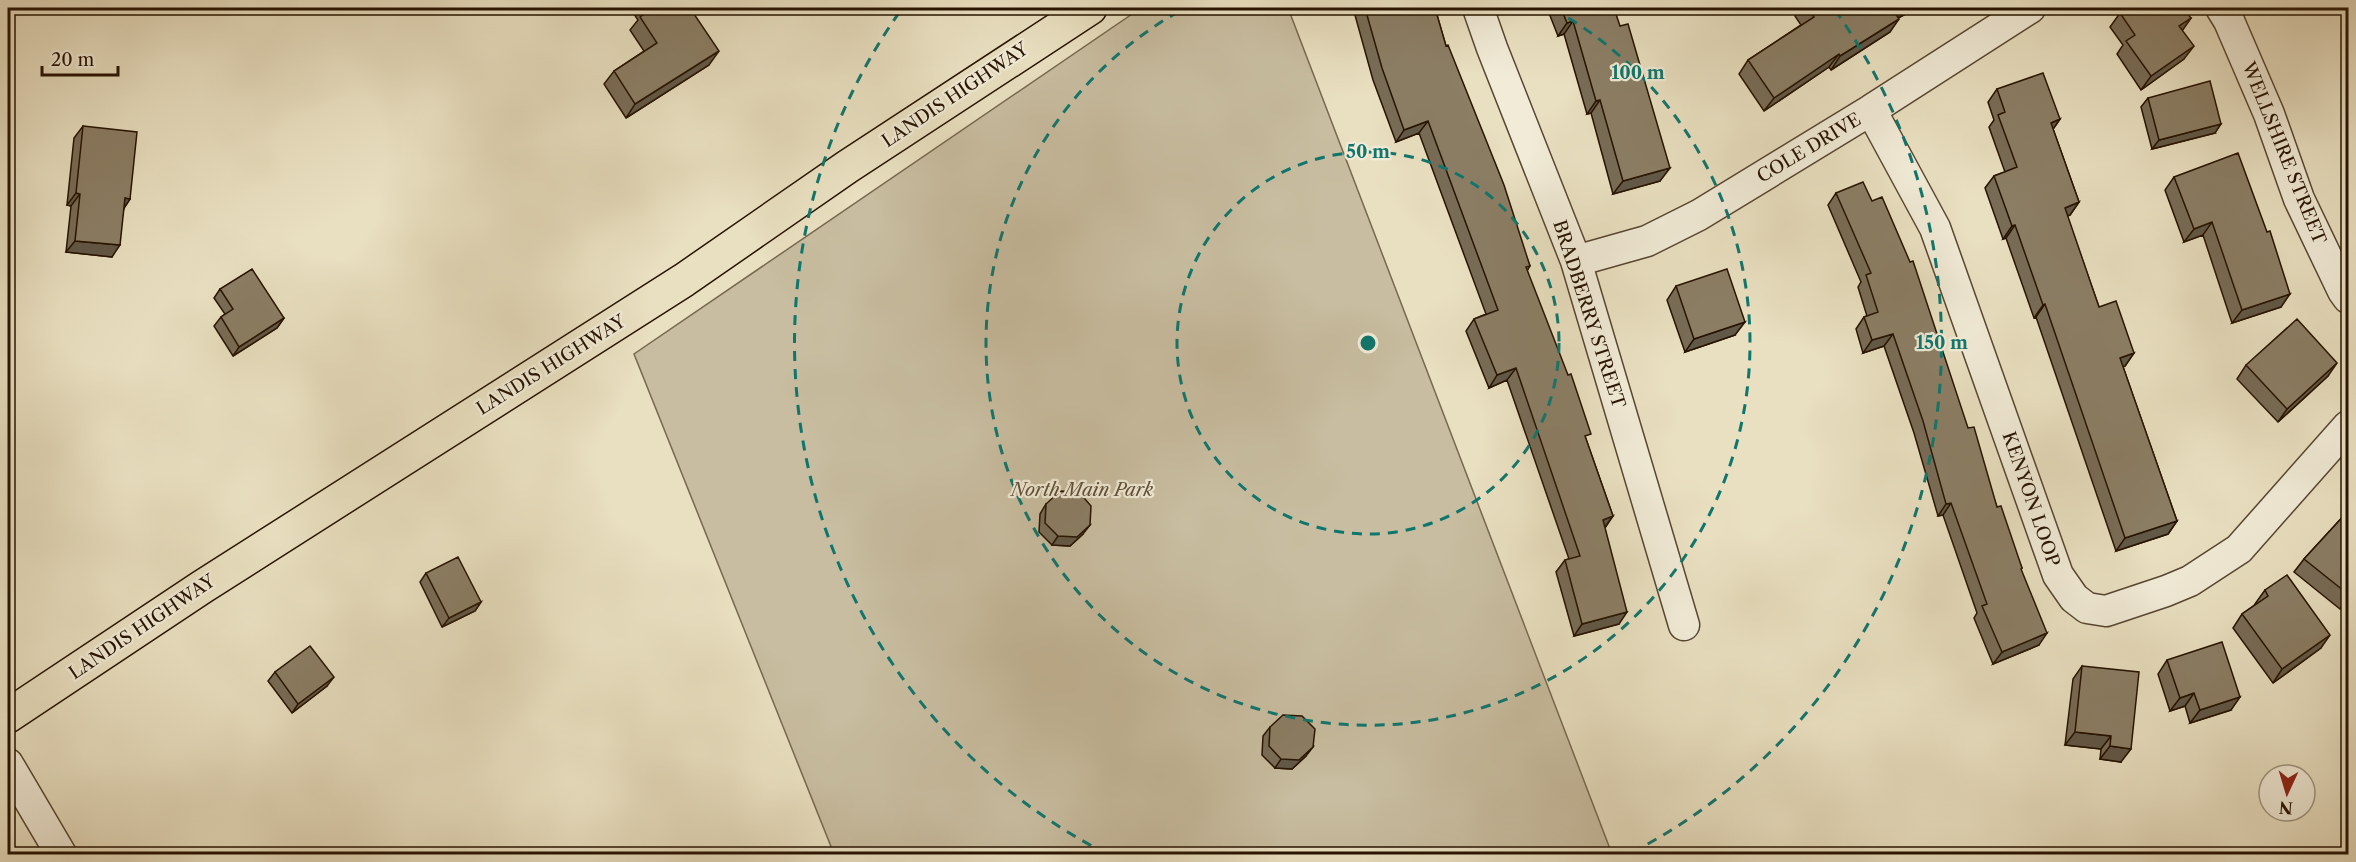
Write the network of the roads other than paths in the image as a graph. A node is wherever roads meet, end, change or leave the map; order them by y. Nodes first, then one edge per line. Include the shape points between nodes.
1 (1090, 8) edge
2 (1478, 8) edge
3 (2030, 8) edge
4 (2222, 8) edge
5 (1871, 110) junction
6 (1576, 261) junction
7 (2349, 298) edge
8 (2349, 426) edge
9 (1684, 625) dead end
10 (8, 716) edge
11 (8, 764) edge
12 (62, 855) edge

1 - 10 main road, LANDIS HIGHWAY via 847,167 684,280
2 - 6 street, BRADBERRY STREET
3 - 5 street, COLE DRIVE
4 - 7 street, WELLSHIRE STREET via 2269,114 2299,199
5 - 6 street, COLE DRIVE via 1699,215 1647,241
5 - 8 street, KENYON LOOP via 1935,228 2058,575 2074,598 2087,608 2106,611 2166,591 2190,581 2240,549
6 - 9 street, BRADBERRY STREET
11 - 12 street

